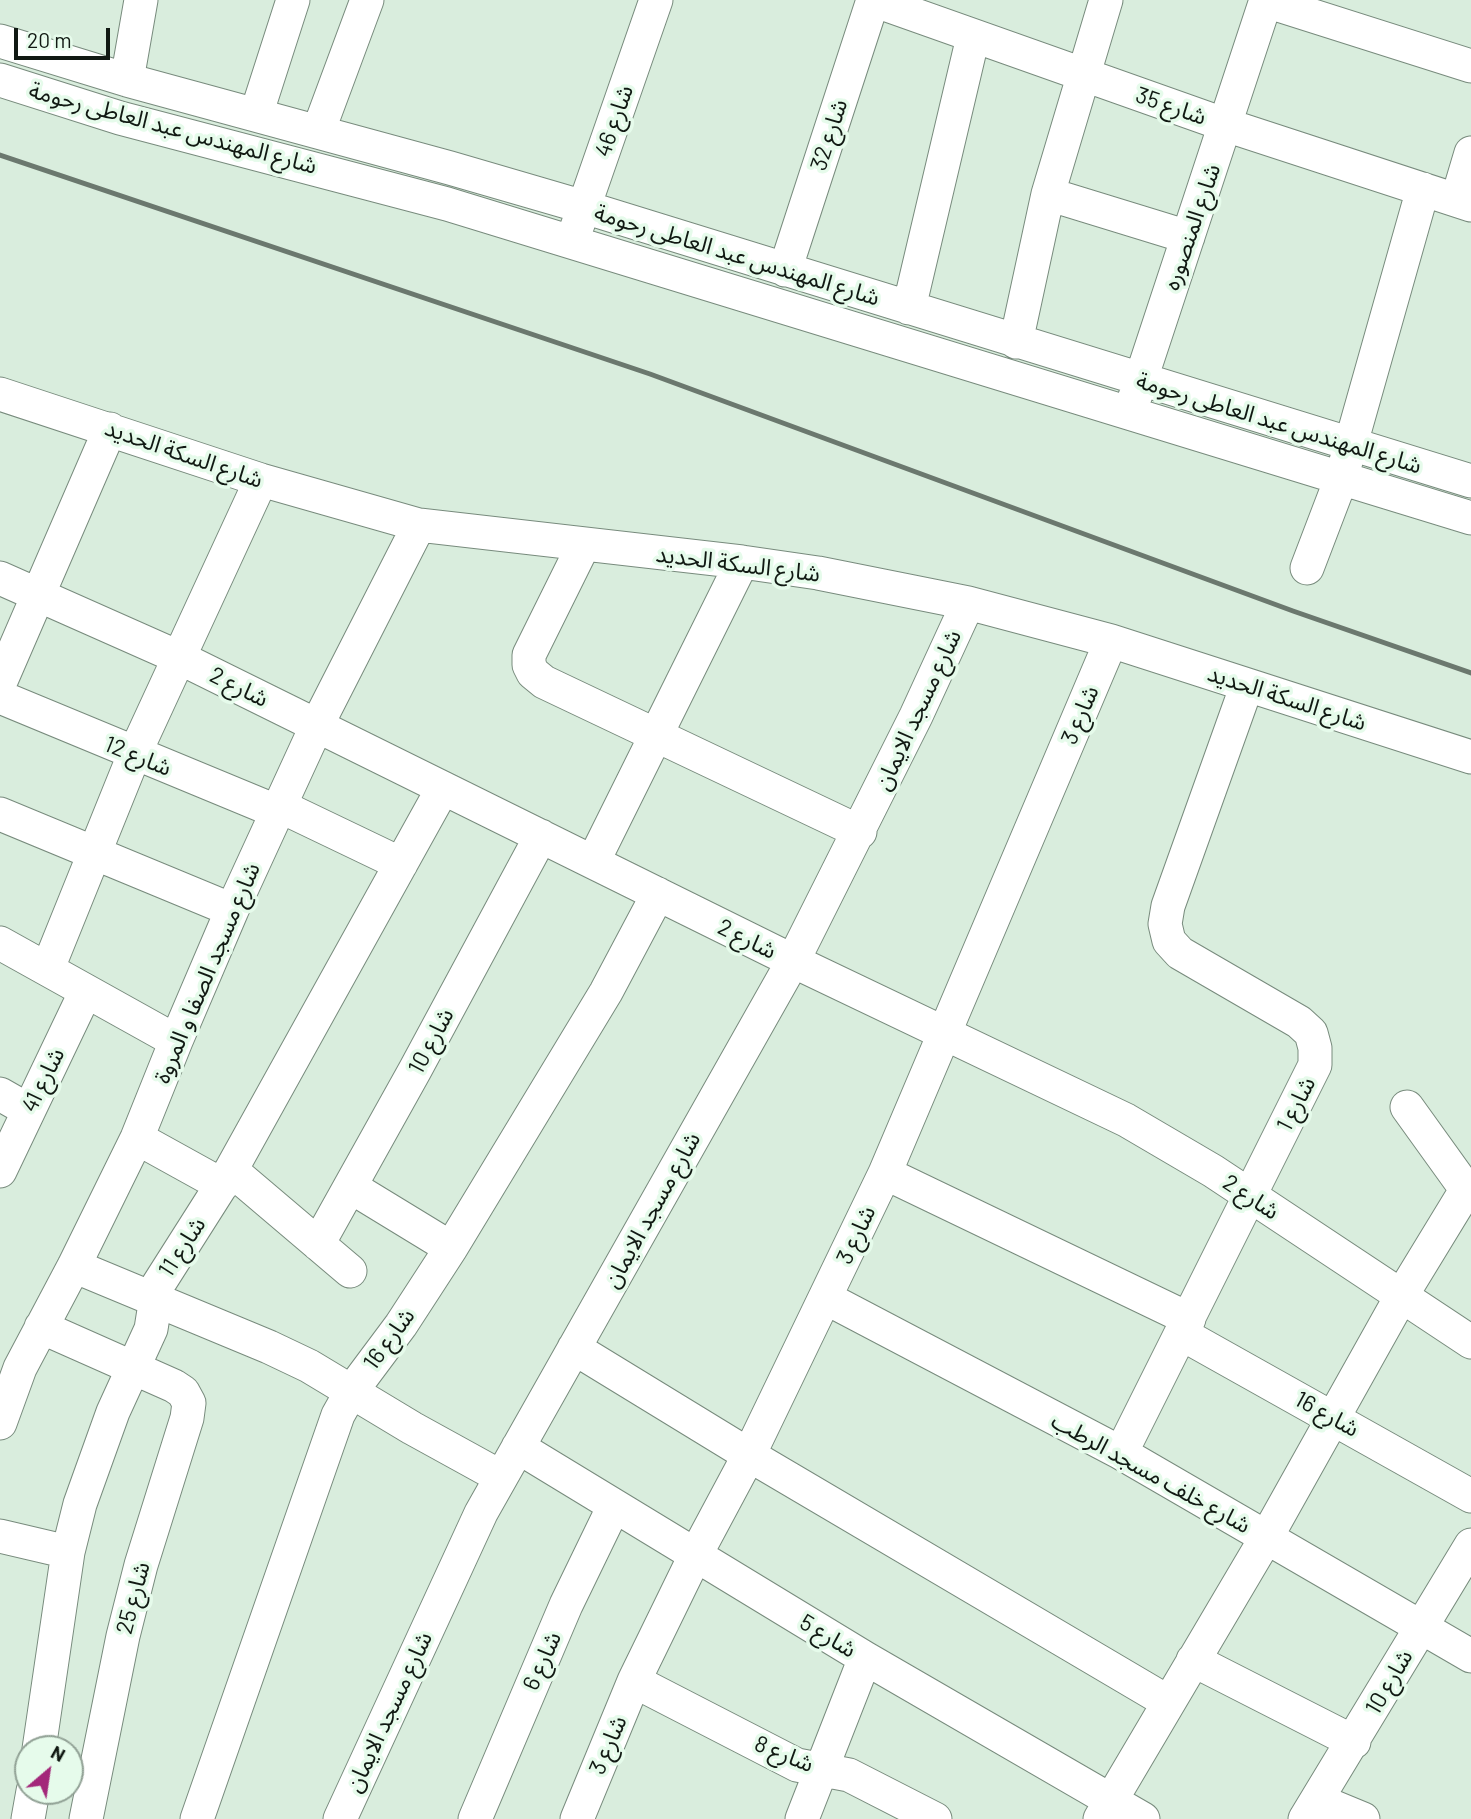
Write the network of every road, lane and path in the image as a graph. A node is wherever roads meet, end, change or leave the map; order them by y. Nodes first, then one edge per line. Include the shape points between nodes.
1 (141, 0) edge
2 (293, 0) edge
3 (367, 0) edge
4 (656, 0) edge
5 (873, 0) edge
6 (1106, 0) edge
7 (1266, 0) edge
8 (973, 37) junction
9 (0, 41) edge
10 (1471, 66) edge
11 (1083, 76) junction
12 (0, 80) edge
13 (127, 80) junction
14 (256, 115) junction
15 (1226, 125) junction
16 (318, 132) junction
17 (1471, 153) edge
18 (1423, 189) junction
19 (1048, 194) junction
20 (1464, 202) edge
21 (584, 207) junction
22 (1188, 237) junction
23 (572, 243) junction
24 (785, 270) junction
25 (909, 308) junction
26 (1016, 342) junction
27 (1140, 380) junction
28 (0, 394) edge
29 (1129, 414) junction
30 (110, 429) junction
31 (1351, 446) junction
32 (1341, 479) junction
33 (261, 480) junction
34 (1471, 481) edge
35 (1471, 518) edge
36 (419, 525) junction
37 (583, 545) junction
38 (742, 562) junction
39 (1307, 568) dead end
40 (0, 578) edge
41 (37, 595) junction
42 (968, 603) junction
43 (1111, 641) junction
44 (178, 657) junction
45 (0, 683) edge
46 (1247, 685) junction
47 (0, 697) edge
48 (317, 725) junction
49 (656, 735) junction
50 (134, 755) junction
51 (1471, 757) edge
52 (443, 788) junction
53 (279, 809) junction
54 (0, 814) edge
55 (860, 832) junction
56 (541, 836) junction
57 (94, 852) junction
58 (593, 862) junction
59 (401, 864) junction
60 (658, 894) junction
61 (232, 910) junction
62 (0, 943) edge
63 (793, 961) junction
64 (48, 968) junction
65 (86, 990) junction
66 (945, 1034) junction
67 (176, 1041) junction
68 (14, 1102) edge
69 (1407, 1107) dead end
70 (137, 1138) junction
71 (0, 1171) edge
72 (885, 1173) junction
73 (227, 1177) junction
74 (351, 1187) junction
75 (1468, 1193) edge
76 (1249, 1196) junction
77 (318, 1244) junction
78 (451, 1248) junction
79 (74, 1266) junction
80 (350, 1270) dead end
81 (1402, 1296) junction
82 (826, 1298) junction
83 (155, 1300) junction
84 (41, 1327) junction
85 (1185, 1327) junction
86 (1471, 1342) edge
87 (574, 1348) junction
88 (134, 1368) junction
89 (351, 1392) junction
90 (1333, 1418) junction
91 (0, 1423) edge
92 (517, 1447) junction
93 (1121, 1453) junction
94 (749, 1455) junction
95 (500, 1477) junction
96 (1471, 1496) edge
97 (614, 1506) junction
98 (0, 1536) edge
99 (1266, 1538) junction
100 (1471, 1545) edge
101 (68, 1552) junction
102 (695, 1556) junction
103 (1420, 1628) junction
104 (1471, 1656) edge
105 (865, 1658) junction
106 (1193, 1660) junction
107 (634, 1682) junction
108 (1168, 1702) junction
109 (41, 1735) edge
110 (1354, 1742) junction
111 (821, 1770) junction
112 (1105, 1809) edge
113 (1311, 1809) edge
114 (86, 1819) edge
115 (197, 1819) edge
116 (340, 1819) edge
117 (475, 1819) edge
118 (577, 1819) edge
119 (802, 1819) edge
120 (935, 1819) edge
121 (1143, 1819) edge
122 (1363, 1819) edge

1 - 13 street
2 - 14 street
3 - 16 street
4 - 21 street, شارع 46
5 - 8 street, شارع 35
5 - 24 street, شارع 32
6 - 11 street
7 - 10 street
7 - 15 street, شارع المنصوره
8 - 11 street, شارع 35
8 - 25 street
9 - 13 street, شارع المهندس عبد العاطى رحومة
11 - 15 street, شارع 35
11 - 19 street
12 - 23 street, شارع المهندس عبد العاطى رحومة via 120,118 447,204
13 - 14 street, شارع المهندس عبد العاطى رحومة
14 - 16 street, شارع المهندس عبد العاطى رحومة
15 - 18 street, شارع 35
15 - 22 street, شارع المنصوره
16 - 21 street, شارع المهندس عبد العاطى رحومة
17 - 20 street
18 - 20 street, شارع 35
18 - 31 street
19 - 22 street
19 - 26 street
21 - 23 street, شارع 46
21 - 24 street, شارع المهندس عبد العاطى رحومة
22 - 27 street, شارع المنصوره
23 - 29 street, شارع المهندس عبد العاطى رحومة
24 - 25 street, شارع المهندس عبد العاطى رحومة
25 - 26 street, شارع المهندس عبد العاطى رحومة
26 - 27 street, شارع المهندس عبد العاطى رحومة
27 - 29 street, شارع المنصوره
27 - 31 street, شارع المهندس عبد العاطى رحومة
28 - 30 street, شارع السكة الحديد
29 - 32 street, شارع المهندس عبد العاطى رحومة
30 - 33 street, شارع السكة الحديد
30 - 41 street
31 - 32 street
31 - 34 street, شارع المهندس عبد العاطى رحومة
32 - 35 street, شارع المهندس عبد العاطى رحومة
32 - 39 street
33 - 36 street, شارع السكة الحديد
33 - 44 street
36 - 37 street, شارع السكة الحديد
36 - 48 street, شارع مسجد الصفا و المروة
37 - 38 street, شارع السكة الحديد
37 - 49 street via 529,655 529,665 544,682
38 - 42 street, شارع السكة الحديد
38 - 49 street
40 - 41 street, شارع 2
41 - 44 street, شارع 2
41 - 45 street
42 - 43 street, شارع السكة الحديد
42 - 55 street, شارع مسجد الايمان
43 - 46 street, شارع السكة الحديد
43 - 66 street, شارع 3
44 - 48 street, شارع 2
44 - 50 street
46 - 51 street, شارع السكة الحديد
46 - 76 street, شارع 1 via 1165,924 1169,941 1180,953 1311,1033 1315,1065
47 - 50 street, شارع 12
48 - 52 street, شارع 2
48 - 53 street, شارع مسجد الصفا و المروة
49 - 55 street
49 - 58 street
50 - 53 street, شارع 12
50 - 57 street
52 - 56 street, شارع 2
52 - 59 street, شارع 11
53 - 59 street, شارع 12
53 - 61 street, شارع مسجد الصفا و المروة
54 - 57 street
55 - 63 street, شارع مسجد الايمان
56 - 58 street, شارع 2
56 - 74 street, شارع 10
57 - 61 street
57 - 64 street
58 - 60 street, شارع 2
59 - 73 street, شارع 11
60 - 63 street, شارع 2
60 - 78 street, شارع 16 via 606,992
61 - 67 street, شارع مسجد الصفا و المروة
62 - 64 street
63 - 66 street, شارع 2
63 - 87 street, شارع مسجد الايمان
64 - 65 street
65 - 67 street
65 - 68 street, شارع 41
66 - 72 street, شارع 3
66 - 76 street, شارع 2 via 1126,1120
67 - 70 street, شارع مسجد الصفا و المروة
68 - 71 street, شارع 41
69 - 75 street
70 - 73 street
70 - 79 street, شارع مسجد الصفا و المروة
72 - 82 street, شارع 3
72 - 85 street, شارع 16
73 - 77 street
73 - 83 street, شارع 11 via 161,1278
74 - 77 street, شارع 10
74 - 78 street
75 - 81 street
76 - 81 street, شارع 2
76 - 85 street, شارع 1
77 - 80 street
78 - 89 street, شارع 16
79 - 83 street
79 - 84 street, شارع مسجد الصفا و المروة
81 - 86 street, شارع 2
81 - 90 street
82 - 93 street, شارع خلف مسجد الرطب
82 - 94 street, شارع 3
83 - 88 street, شارع 11 via 151,1329
83 - 89 street via 269,1347
84 - 88 street
84 - 91 street, شارع مسجد الصفا و المروة
85 - 90 street, شارع 16
85 - 93 street, شارع 1
87 - 92 street, شارع مسجد الايمان
87 - 94 street
88 - 101 street, شارع 11 via 95,1458
88 - 114 street, شارع 25 via 174,1386 189,1403 123,1636
89 - 95 street
89 - 115 street, شارع 16 via 326,1447
90 - 96 street, شارع 16
90 - 99 street
92 - 95 street, شارع مسجد الايمان
92 - 97 street, شارع 5
93 - 99 street, شارع خلف مسجد الرطب
94 - 102 street, شارع 3
94 - 108 street
95 - 116 street, شارع مسجد الايمان
97 - 102 street, شارع 5
97 - 117 street, شارع 6
98 - 101 street
99 - 103 street, شارع خلف مسجد الرطب
99 - 106 street
100 - 103 street, شارع 10
101 - 109 street, شارع 11
102 - 105 street, شارع 5
102 - 107 street, شارع 3
103 - 104 street, شارع خلف مسجد الرطب
103 - 110 street, شارع 10
105 - 111 street
105 - 112 street, شارع 5
106 - 108 street
106 - 110 street
107 - 111 street, شارع 8 via 797,1765
107 - 118 street, شارع 3
108 - 112 street
110 - 113 street, شارع 10
111 - 119 street
111 - 120 street, شارع 8 via 849,1775
112 - 121 street, شارع 5
113 - 122 street

